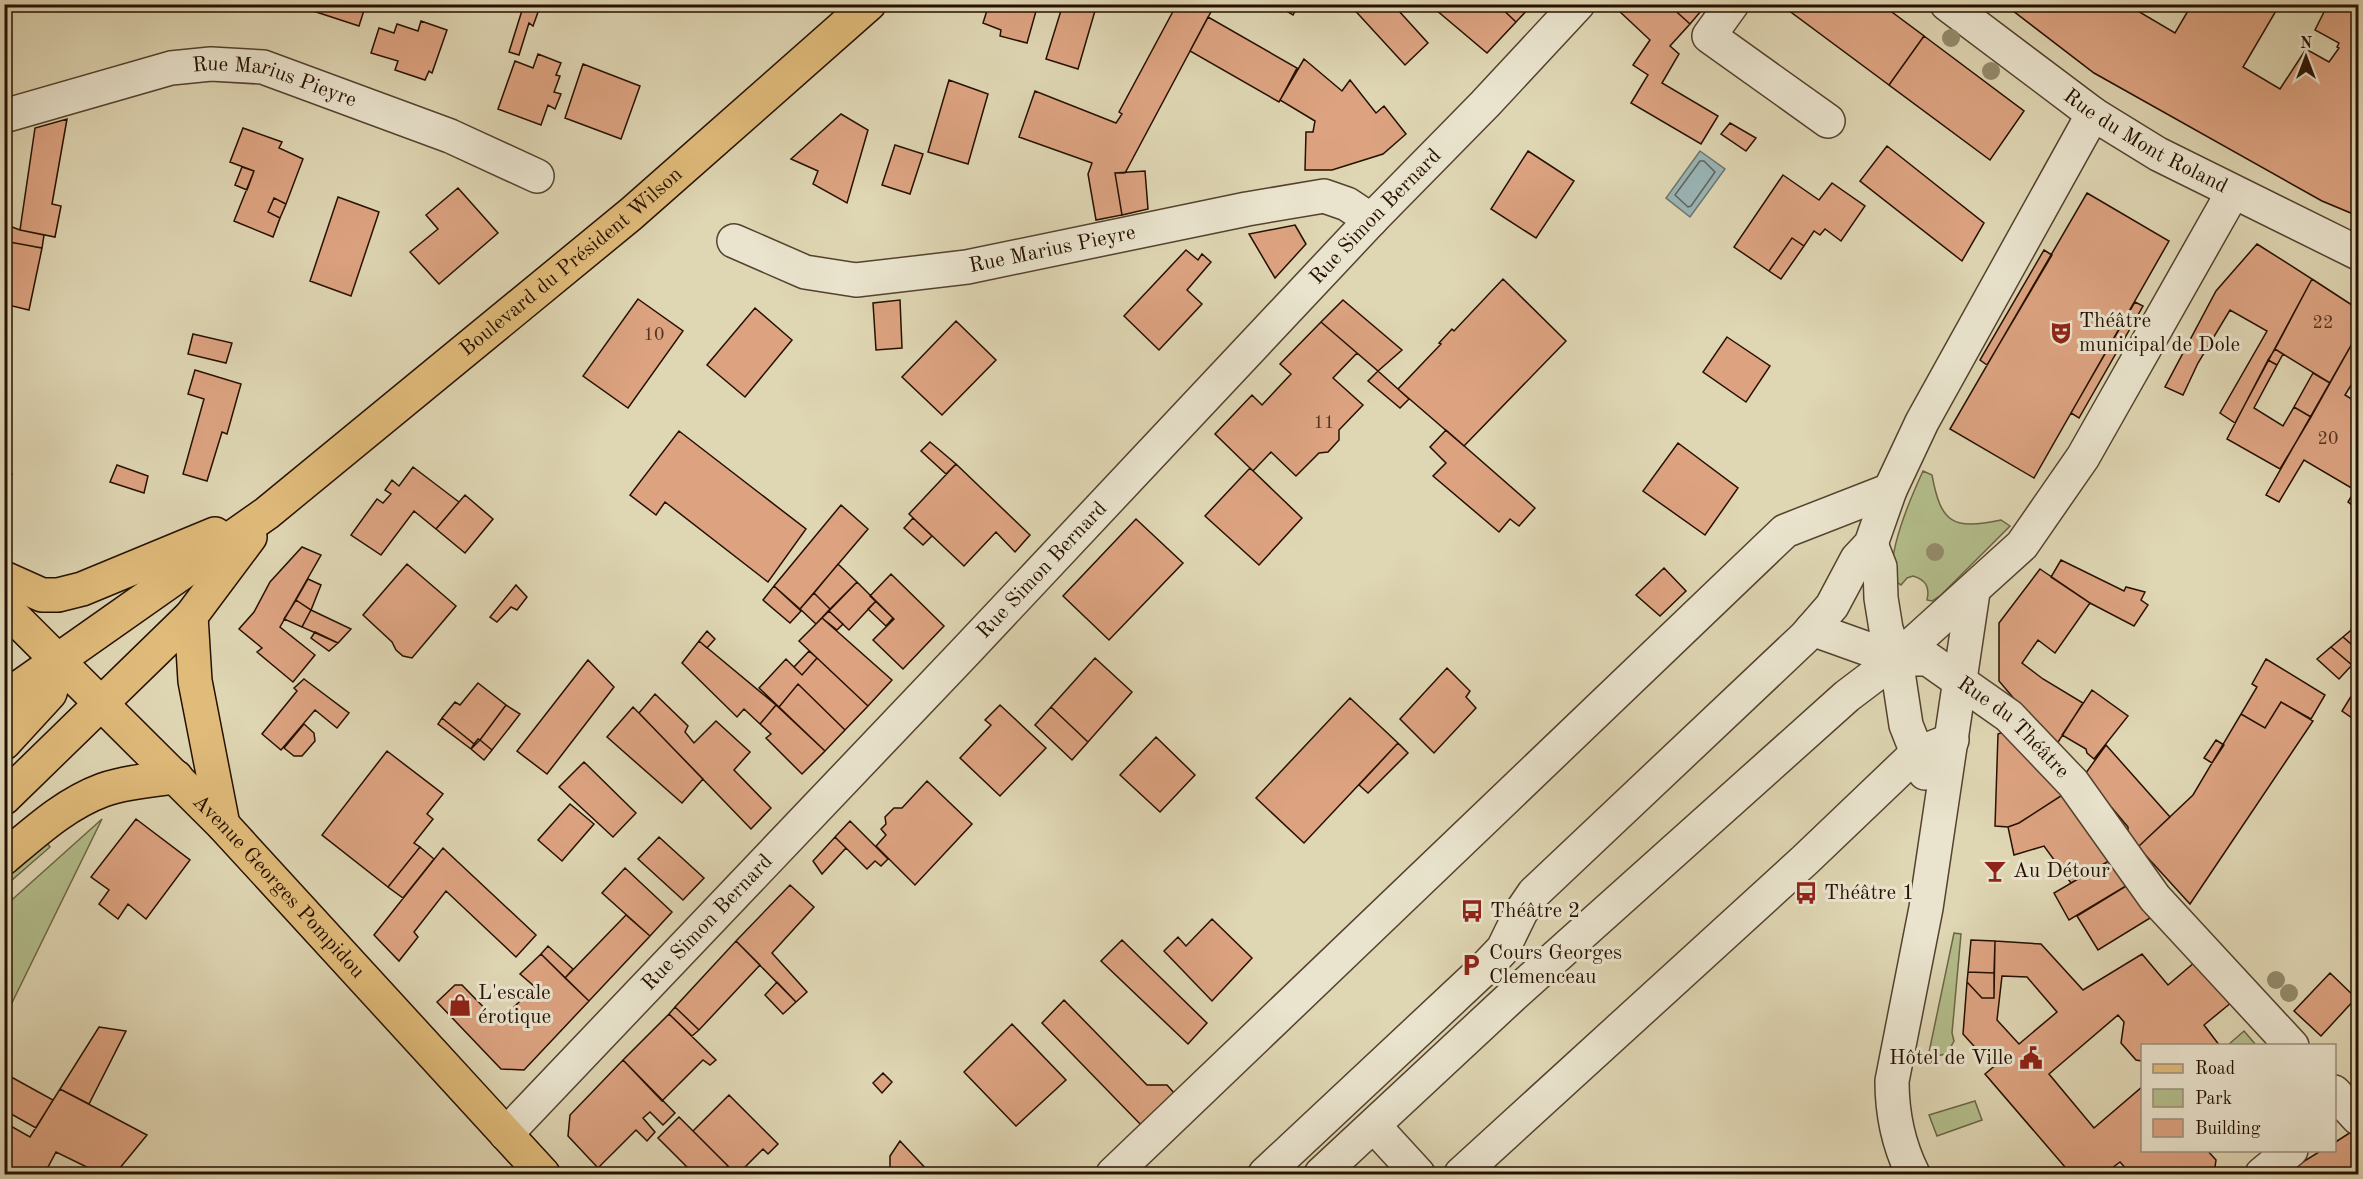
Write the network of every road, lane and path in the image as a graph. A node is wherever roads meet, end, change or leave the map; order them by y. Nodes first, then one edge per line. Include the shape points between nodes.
1 (869, 4) edge
2 (1578, 4) edge
3 (1732, 4) edge
4 (1947, 4) edge
5 (2093, 114) junction
6 (4, 116) edge
7 (1828, 121) dead end
8 (537, 176) dead end
9 (2234, 192) junction
10 (1371, 220) junction
11 (734, 241) dead end
12 (2358, 253) edge
13 (1890, 490) junction
14 (267, 513) junction
15 (1871, 543) junction
16 (4, 578) edge
17 (1845, 584) junction
18 (1973, 592) junction
19 (4, 607) edge
20 (191, 616) junction
21 (1812, 629) junction
22 (1896, 659) junction
23 (59, 661) junction
24 (1960, 681) junction
25 (4, 698) edge
26 (102, 703) junction
27 (1952, 740) junction
28 (4, 743) edge
29 (1916, 754) junction
30 (176, 777) junction
31 (4, 798) edge
32 (1942, 809) junction
33 (223, 825) junction
34 (4, 858) edge
35 (1509, 940) junction
36 (2290, 1044) edge
37 (1374, 1126) junction
38 (506, 1134) junction
39 (2289, 1152) edge
40 (543, 1174) edge
41 (1113, 1174) edge
42 (1265, 1174) edge
43 (1321, 1174) edge
44 (1418, 1174) edge
45 (1461, 1174) edge
46 (1913, 1174) edge
47 (2262, 1174) edge

1 - 14 main road, Boulevard du Président Wilson via 631,214
2 - 10 street, Rue Simon Bernard
3 - 7 street via 1709,36
4 - 5 street, Rue du Mont Roland
5 - 9 street, Rue du Mont Roland via 2158,154
5 - 13 street via 1922,422
6 - 8 street, Rue Marius Pieyre via 171,68 212,64 263,67 450,136
9 - 12 street, Rue du Mont Roland
9 - 18 street via 2083,456 2022,545
10 - 11 street, Rue Marius Pieyre via 1347,204 1324,196 967,267 856,280 805,272
10 - 38 street, Rue Simon Bernard
13 - 15 street
13 - 41 street via 1785,531
14 - 16 main road via 82,589 58,595 42,595
14 - 20 main road, Boulevard du Président Wilson
14 - 23 main road, Boulevard du Président Wilson
15 - 17 street via 1857,559
15 - 22 street via 1880,567 1886,629
17 - 21 street
17 - 35 street via 1821,595 1513,893 1509,904
18 - 22 street
18 - 24 street, Rue du Théâtre
19 - 23 main road, Avenue Georges Pompidou
20 - 26 main road, Boulevard du Président Wilson
20 - 33 main road via 195,681
21 - 22 street
21 - 35 street via 1534,893
22 - 24 street via 1928,659
22 - 29 street via 1906,725
22 - 37 street via 1847,696 1519,990
23 - 25 main road, Boulevard du Président Wilson
23 - 26 main road, Avenue Georges Pompidou
23 - 28 main road via 50,693
24 - 27 street
24 - 36 street, Rue du Théâtre via 2009,716 2073,783 2155,898
26 - 30 main road, Avenue Georges Pompidou
26 - 31 main road, Boulevard du Président Wilson
27 - 29 street
27 - 32 street
29 - 32 street
29 - 45 street
30 - 33 main road, Avenue Georges Pompidou
30 - 34 main road via 104,790 82,800 59,813
32 - 46 street via 1892,1082 1896,1131
33 - 38 main road, Avenue Georges Pompidou
35 - 42 street via 1484,970
37 - 43 street
37 - 44 street
38 - 40 main road, Avenue Georges Pompidou
39 - 47 street

